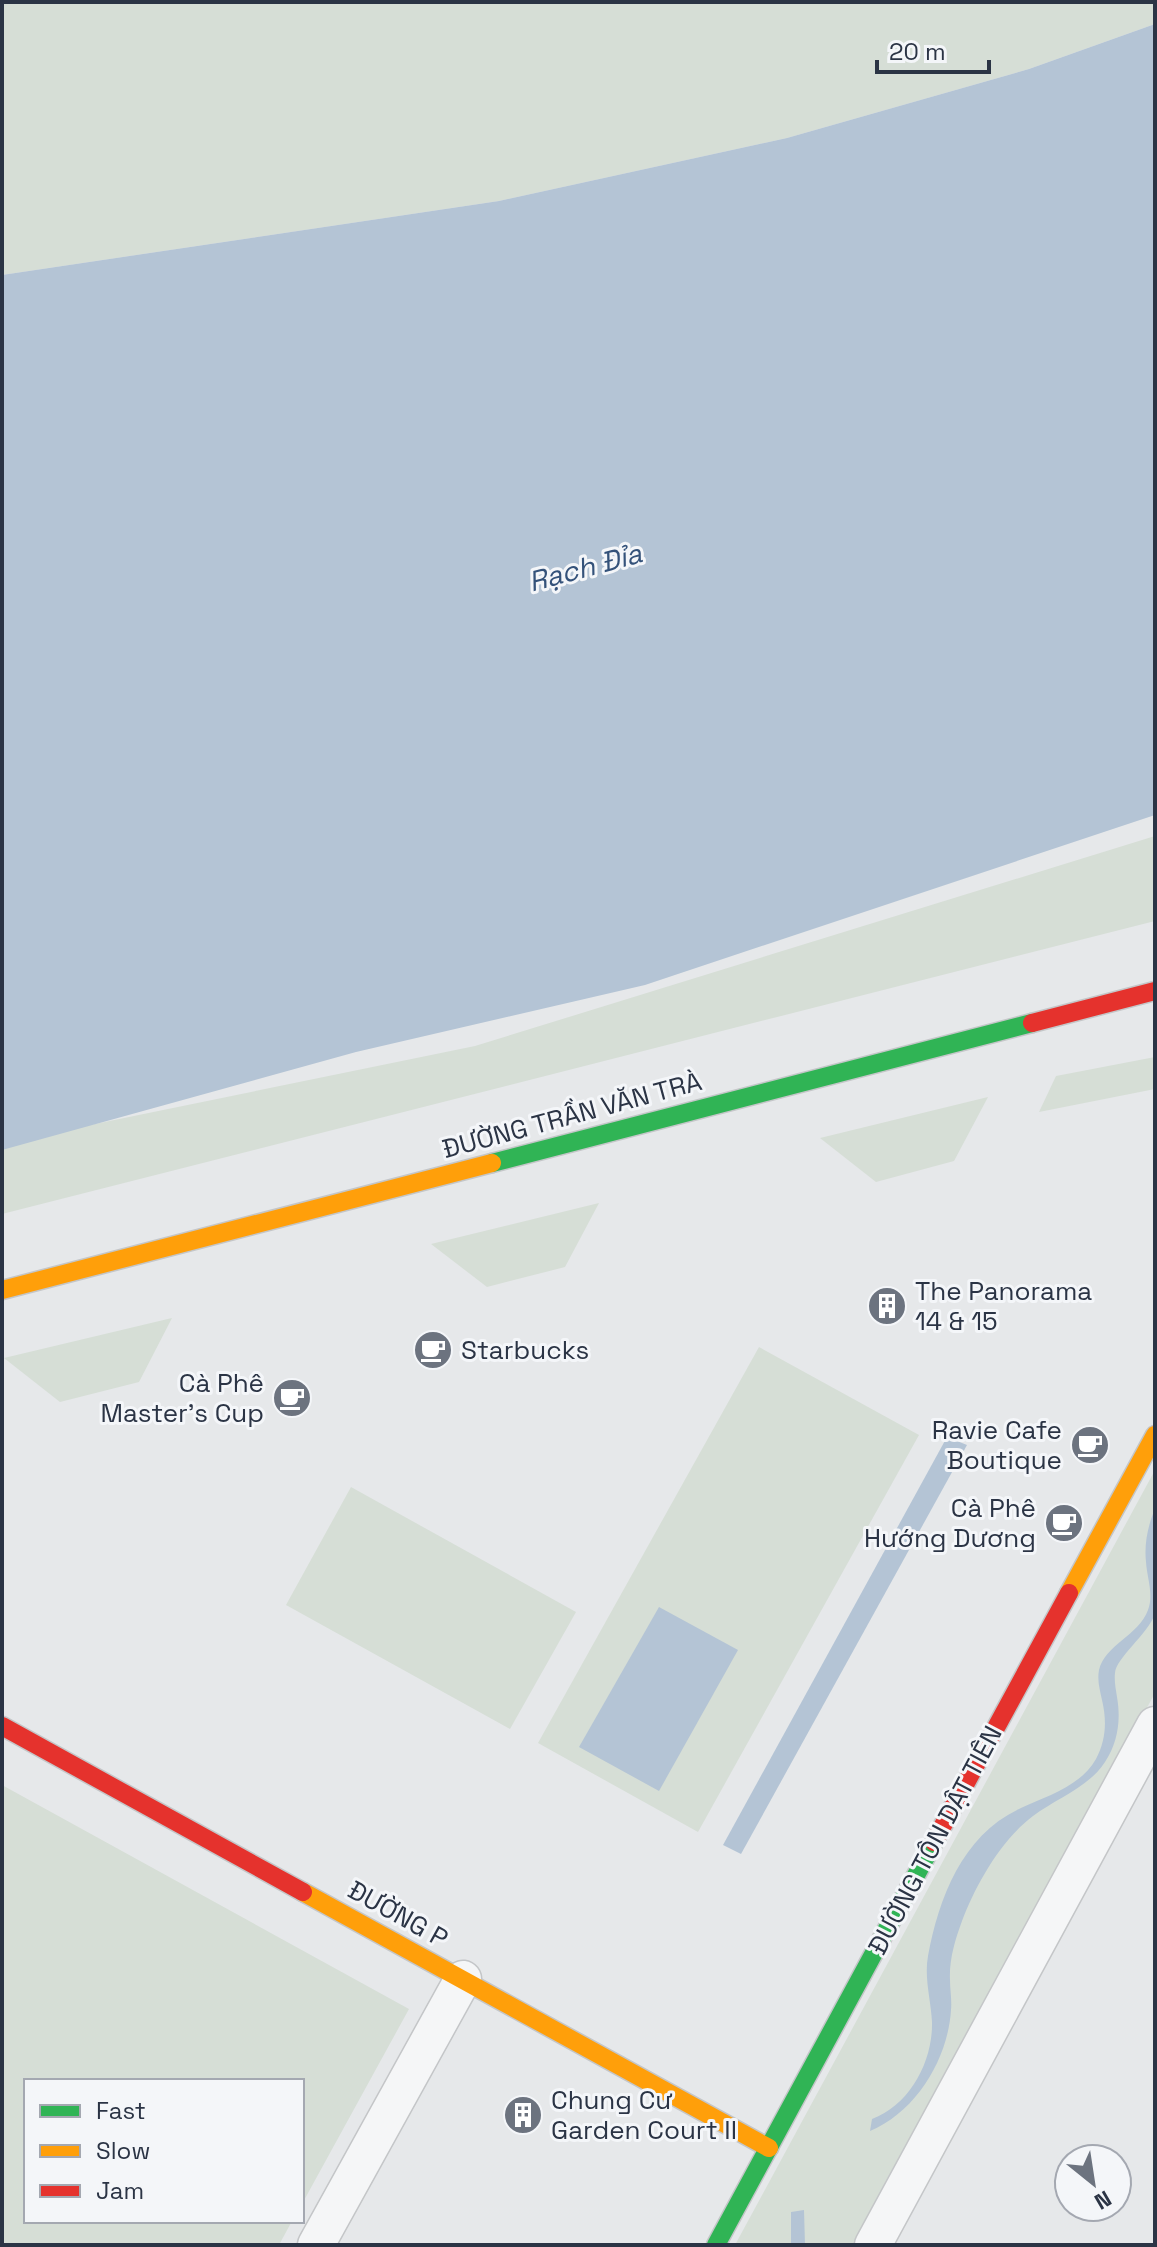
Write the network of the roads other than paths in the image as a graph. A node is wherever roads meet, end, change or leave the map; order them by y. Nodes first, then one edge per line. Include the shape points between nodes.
1 (1155, 991) edge
2 (2, 1290) edge
3 (1155, 1435) edge
4 (1155, 1725) edge
5 (2, 1726) edge
6 (463, 1979) junction
7 (769, 2148) junction
8 (316, 2245) edge
9 (716, 2245) edge
10 (873, 2245) edge

1 - 2 street, ĐƯỜNG TRẦN VĂN TRÀ
3 - 7 street, ĐƯỜNG TÔN DẬT TIÊN
4 - 10 street
5 - 6 street, ĐƯỜNG P
6 - 7 street, ĐƯỜNG P
6 - 8 street
7 - 9 street, ĐƯỜNG TÔN DẬT TIÊN

